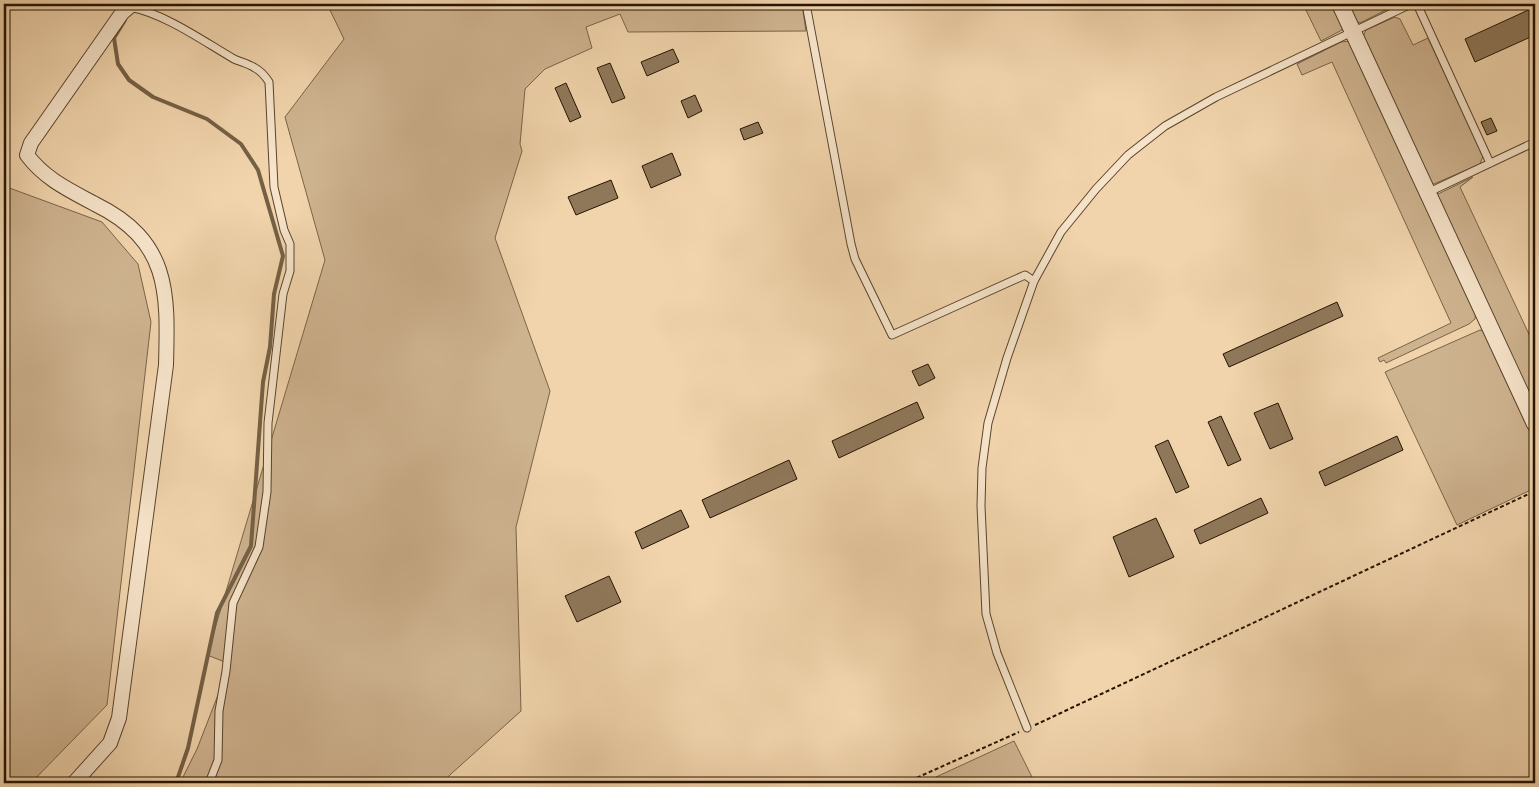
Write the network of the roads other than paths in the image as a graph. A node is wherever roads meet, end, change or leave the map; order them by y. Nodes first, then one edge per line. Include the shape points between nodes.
1 (806, 4) edge
2 (1340, 4) edge
3 (1411, 4) edge
4 (1416, 4) edge
5 (130, 7) joint
6 (1352, 32) junction
7 (1535, 142) edge
8 (1490, 163) junction
9 (1427, 193) junction
10 (1034, 280) junction
11 (1535, 424) edge
12 (1027, 728) road end
13 (74, 783) edge
14 (209, 783) edge

1 - 10 lane via 851,244 855,259 892,335 1025,275
2 - 6 street
3 - 6 lane
4 - 8 lane
5 - 13 street via 122,13 31,143 28,155 37,168 56,183 114,213 132,228 146,244 159,268 168,307 166,366 119,718 110,743
5 - 14 lane via 141,9 192,34 266,76 269,82 274,187 292,254 283,294 268,423 267,492 259,547 232,603 219,711 218,760
6 - 9 street
6 - 10 lane via 1216,98 1166,126 1128,155 1061,232
7 - 8 lane
8 - 9 lane
9 - 11 street
10 - 12 lane via 1006,358 988,423 981,506 986,614 997,653

